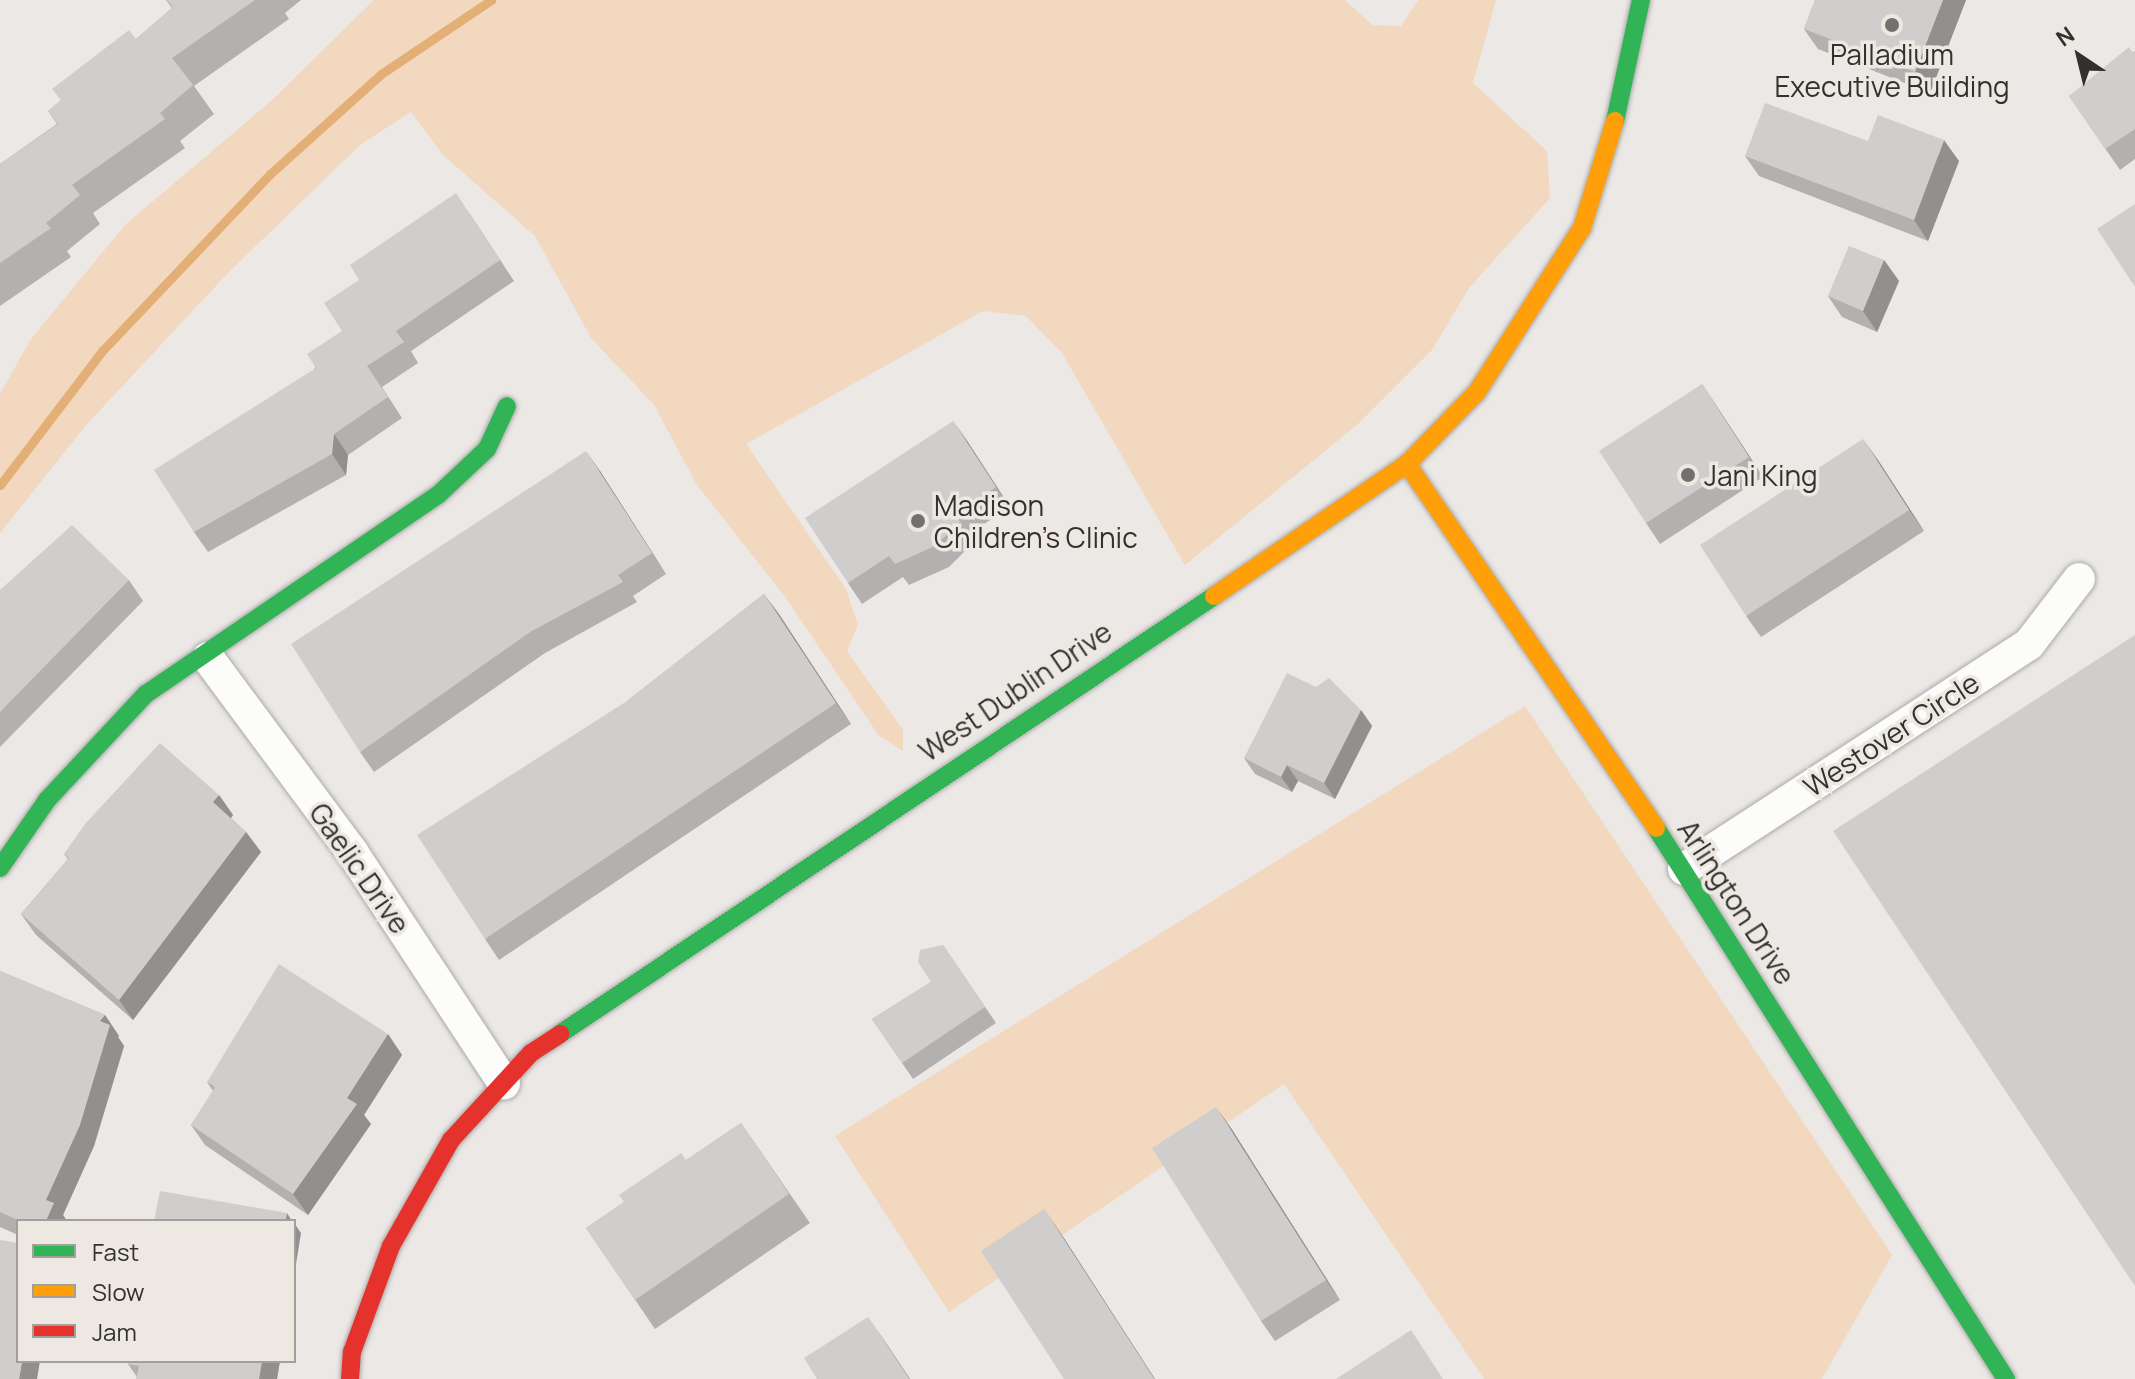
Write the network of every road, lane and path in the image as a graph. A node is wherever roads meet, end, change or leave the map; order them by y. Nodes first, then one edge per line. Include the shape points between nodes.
1 (1641, 0) edge
2 (507, 406) dead end
3 (1407, 464) junction
4 (2079, 579) dead end
5 (208, 658) junction
6 (0, 868) edge
7 (1684, 869) junction
8 (504, 1083) junction
9 (350, 1379) edge
10 (2006, 1379) edge

1 - 3 street, West Dublin Drive via 1613,133 1582,228 1477,392
2 - 5 street via 487,449 438,495
3 - 7 street, Arlington Drive
3 - 8 street, West Dublin Drive via 608,997 531,1053
4 - 7 street, Westover Circle via 2029,644
5 - 6 street via 146,694 47,800
5 - 8 street, Gaelic Drive via 352,852
7 - 10 street, Arlington Drive
8 - 9 street, West Dublin Drive via 451,1140 391,1246 352,1352

